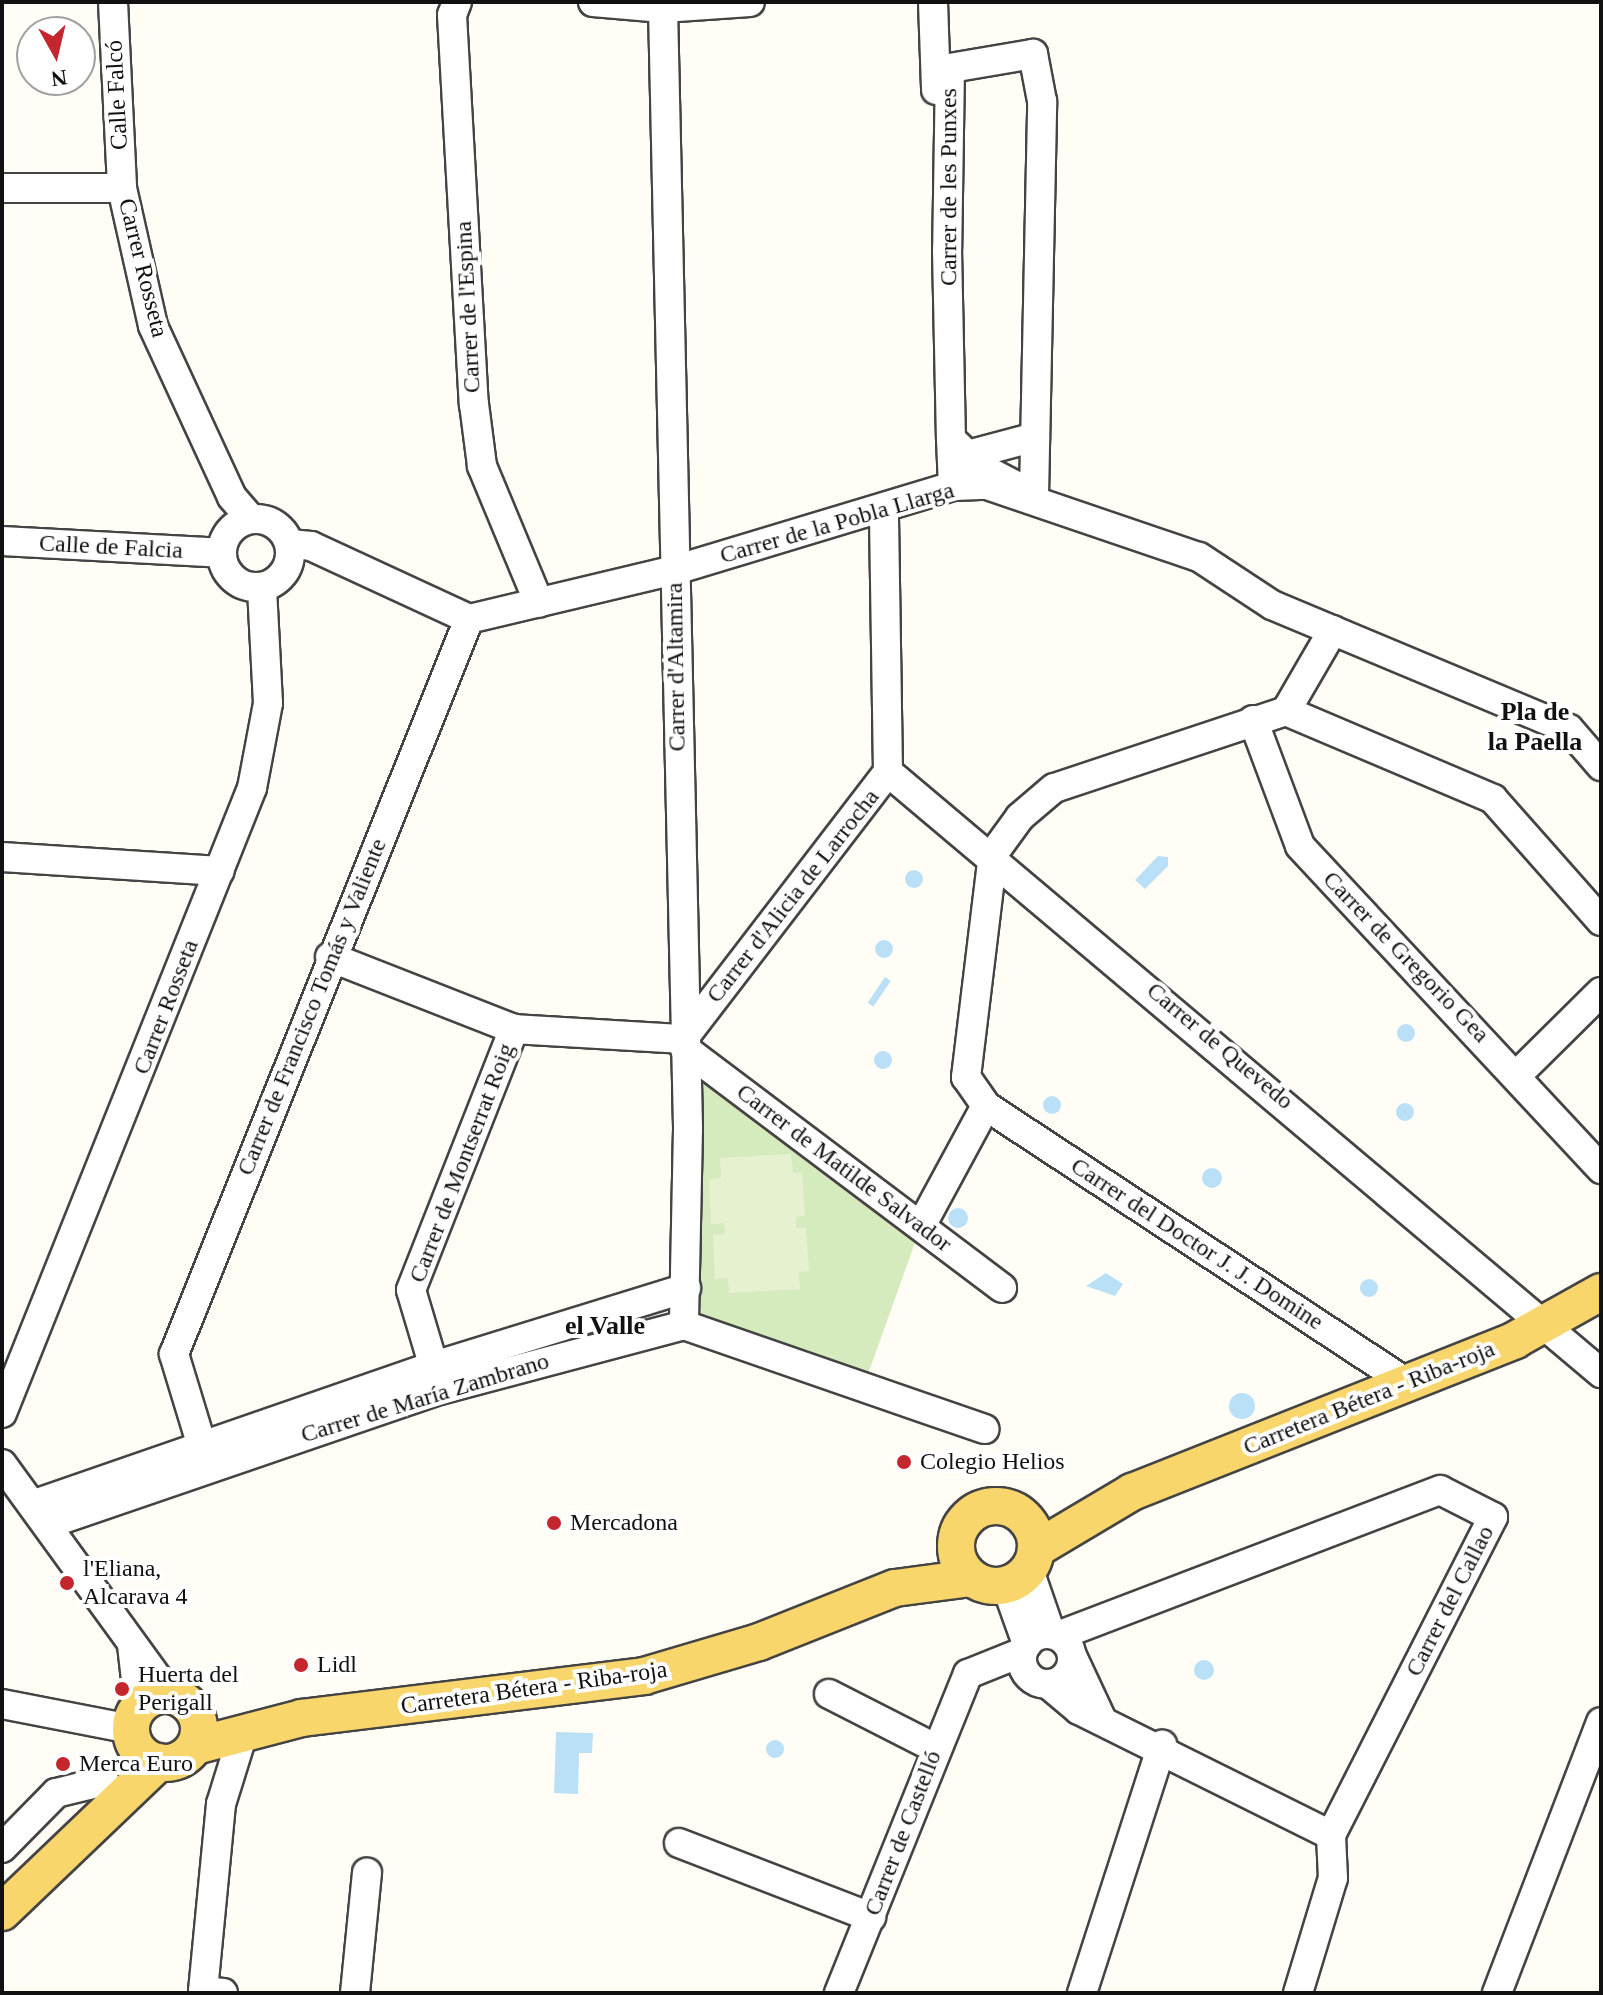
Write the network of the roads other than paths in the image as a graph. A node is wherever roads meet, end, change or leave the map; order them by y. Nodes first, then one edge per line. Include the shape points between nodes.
1 (113, 2) edge
2 (457, 2) edge
3 (593, 2) edge
4 (750, 2) edge
5 (933, 2) edge
6 (663, 8) junction
7 (2, 188) edge
8 (122, 188) junction
9 (1035, 437) junction
10 (960, 447) junction
11 (947, 488) junction
12 (1034, 495) junction
13 (884, 509) junction
14 (251, 519) junction
15 (2, 541) edge
16 (290, 544) junction
17 (221, 553) junction
18 (675, 570) junction
19 (262, 587) junction
20 (539, 603) junction
21 (469, 619) junction
22 (1333, 630) junction
23 (1286, 711) junction
24 (1253, 720) junction
25 (1601, 766) edge
26 (888, 772) junction
27 (993, 854) junction
28 (2, 857) edge
29 (220, 871) junction
30 (1601, 921) edge
31 (330, 957) junction
32 (1601, 992) edge
33 (514, 1029) junction
34 (684, 1044) junction
35 (1517, 1075) junction
36 (986, 1106) junction
37 (1601, 1169) edge
38 (921, 1226) junction
39 (686, 1288) junction
40 (1002, 1288) dead end
41 (1601, 1292) edge
42 (684, 1325) junction
43 (1549, 1325) junction
44 (1601, 1373) edge
45 (437, 1378) junction
46 (1407, 1383) junction
47 (2, 1413) edge
48 (984, 1429) dead end
49 (205, 1456) junction
50 (2, 1464) edge
51 (1132, 1492) junction
52 (1007, 1507) junction
53 (43, 1514) junction
54 (958, 1532) junction
55 (1011, 1571) junction
56 (895, 1588) junction
57 (1051, 1646) junction
58 (976, 1669) junction
59 (1041, 1682) junction
60 (829, 1694) dead end
61 (2, 1704) edge
62 (150, 1715) junction
63 (302, 1718) junction
64 (1102, 1720) junction
65 (1601, 1722) edge
66 (244, 1730) junction
67 (1162, 1745) junction
68 (935, 1748) junction
69 (181, 1754) junction
70 (105, 1781) junction
71 (221, 1804) junction
72 (1331, 1835) junction
73 (679, 1843) dead end
74 (2, 1848) edge
75 (367, 1873) dead end
76 (6, 1908) edge
77 (871, 1917) junction
78 (223, 1993) edge
79 (355, 1993) edge
80 (839, 1993) edge
81 (1082, 1993) edge
82 (1298, 1993) edge
83 (1497, 1993) edge

1 - 8 street, Calle Falcó
2 - 20 street, Carrer de l'Espina via 452,15 482,466
3 - 6 street
4 - 6 street
5 - 11 street
6 - 18 street, Carrer d'Altamira
7 - 8 street
8 - 14 street, Carrer Rosseta via 153,326 226,484
9 - 10 street
9 - 10 street, Carrer de les Punxes via 1042,101 1038,64 1033,54 1018,52 950,68
9 - 12 street, Carrer de les Punxes
10 - 11 street, Carrer de les Punxes
10 - 12 street
11 - 12 street, Carrer de la Pobla Llarga
11 - 13 street, Carrer de la Pobla Llarga
12 - 22 street, Carrer de la Pobla Llarga via 1199,557 1272,605
13 - 18 street, Carrer de la Pobla Llarga
13 - 26 street, Carrer d'Alicia de Larrocha
14 - 16 street, Carrer Rosseta via 272,523
14 - 17 street via 233,527
15 - 17 street, Calle de Falcia
16 - 19 street via 286,570
16 - 21 street, Carrer Rosseta via 325,552
17 - 19 street via 233,580
18 - 20 street, Carrer de la Pobla Llarga
18 - 34 street, Carrer d'Altamira
19 - 29 street, Carrer Rosseta via 268,703 252,788
20 - 21 street
21 - 31 street, Carrer de Francisco Tomás y Valiente
22 - 23 street
22 - 25 street, Carrer de la Pobla Llarga via 1569,729
23 - 24 street
23 - 30 street via 1493,799
24 - 27 street via 1054,788
24 - 35 street, Carrer de Gregorio Gea via 1300,846
26 - 27 street, Carrer de Quevedo
26 - 34 street, Carrer d'Alicia de Larrocha
27 - 36 street via 966,1077
27 - 43 street, Carrer de Quevedo
28 - 29 street
29 - 47 street, Carrer Rosseta
31 - 33 street
31 - 49 street, Carrer de Francisco Tomás y Valiente via 174,1354
32 - 35 street
33 - 34 street
33 - 45 street, Carrer de Montserrat Roig via 411,1290
34 - 38 street, Carrer de Matilde Salvador
34 - 39 street, Carrer d'Altamira
35 - 37 street, Carrer de Gregorio Gea
36 - 38 street
36 - 46 street, Carrer del Doctor J. J. Domine
38 - 40 street, Carrer de Matilde Salvador
39 - 42 street, Carrer d'Altamira
39 - 45 street, Carrer de María Zambrano
41 - 43 main road, Carretera Bétera - Riba-roja
42 - 45 street, Carrer de María Zambrano
42 - 48 street
43 - 44 street, Carrer de Quevedo
43 - 46 main road, Carretera Bétera - Riba-roja
45 - 49 street, Carrer de María Zambrano
46 - 51 main road, Carretera Bétera - Riba-roja
49 - 53 street, Carrer de María Zambrano
50 - 53 street
51 - 52 main road, Carretera Bétera - Riba-roja
51 - 55 main road, Carretera Bétera - Riba-roja
52 - 54 main road, Carretera Bétera - Riba-roja via 983,1508
52 - 55 main road via 1029,1523
53 - 62 street via 132,1644
54 - 55 main road via 957,1557
54 - 56 main road, Carretera Bétera - Riba-roja
55 - 56 main road, Carretera Bétera - Riba-roja
55 - 57 street
56 - 63 main road, Carretera Bétera - Riba-roja via 759,1642 644,1676
57 - 58 street, Carrer del Callao
57 - 59 street
57 - 59 street via 1069,1673
57 - 64 street
57 - 72 street, Carrer del Callao via 1099,1622 1440,1490 1493,1517
58 - 59 street
58 - 68 street, Carrer de Castelló
59 - 64 street
60 - 68 street
61 - 62 street
62 - 63 main road, Carretera Bétera - Riba-roja
62 - 69 main road
62 - 69 main road via 141,1753
62 - 70 main road, Carretera Bétera - Riba-roja
63 - 66 main road, Carretera Bétera - Riba-roja
64 - 67 street
65 - 83 street
66 - 69 main road, Carretera Bétera - Riba-roja
66 - 71 street
67 - 72 street
67 - 81 street
68 - 77 street, Carrer de Castelló
69 - 71 street via 212,1766
69 - 76 main road, Carretera Bétera - Riba-roja
70 - 74 street via 56,1793
70 - 76 main road, Carretera Bétera - Riba-roja
71 - 78 street via 203,1991
72 - 82 street via 1333,1878
73 - 77 street
75 - 79 street
77 - 80 street, Carrer de Castelló

